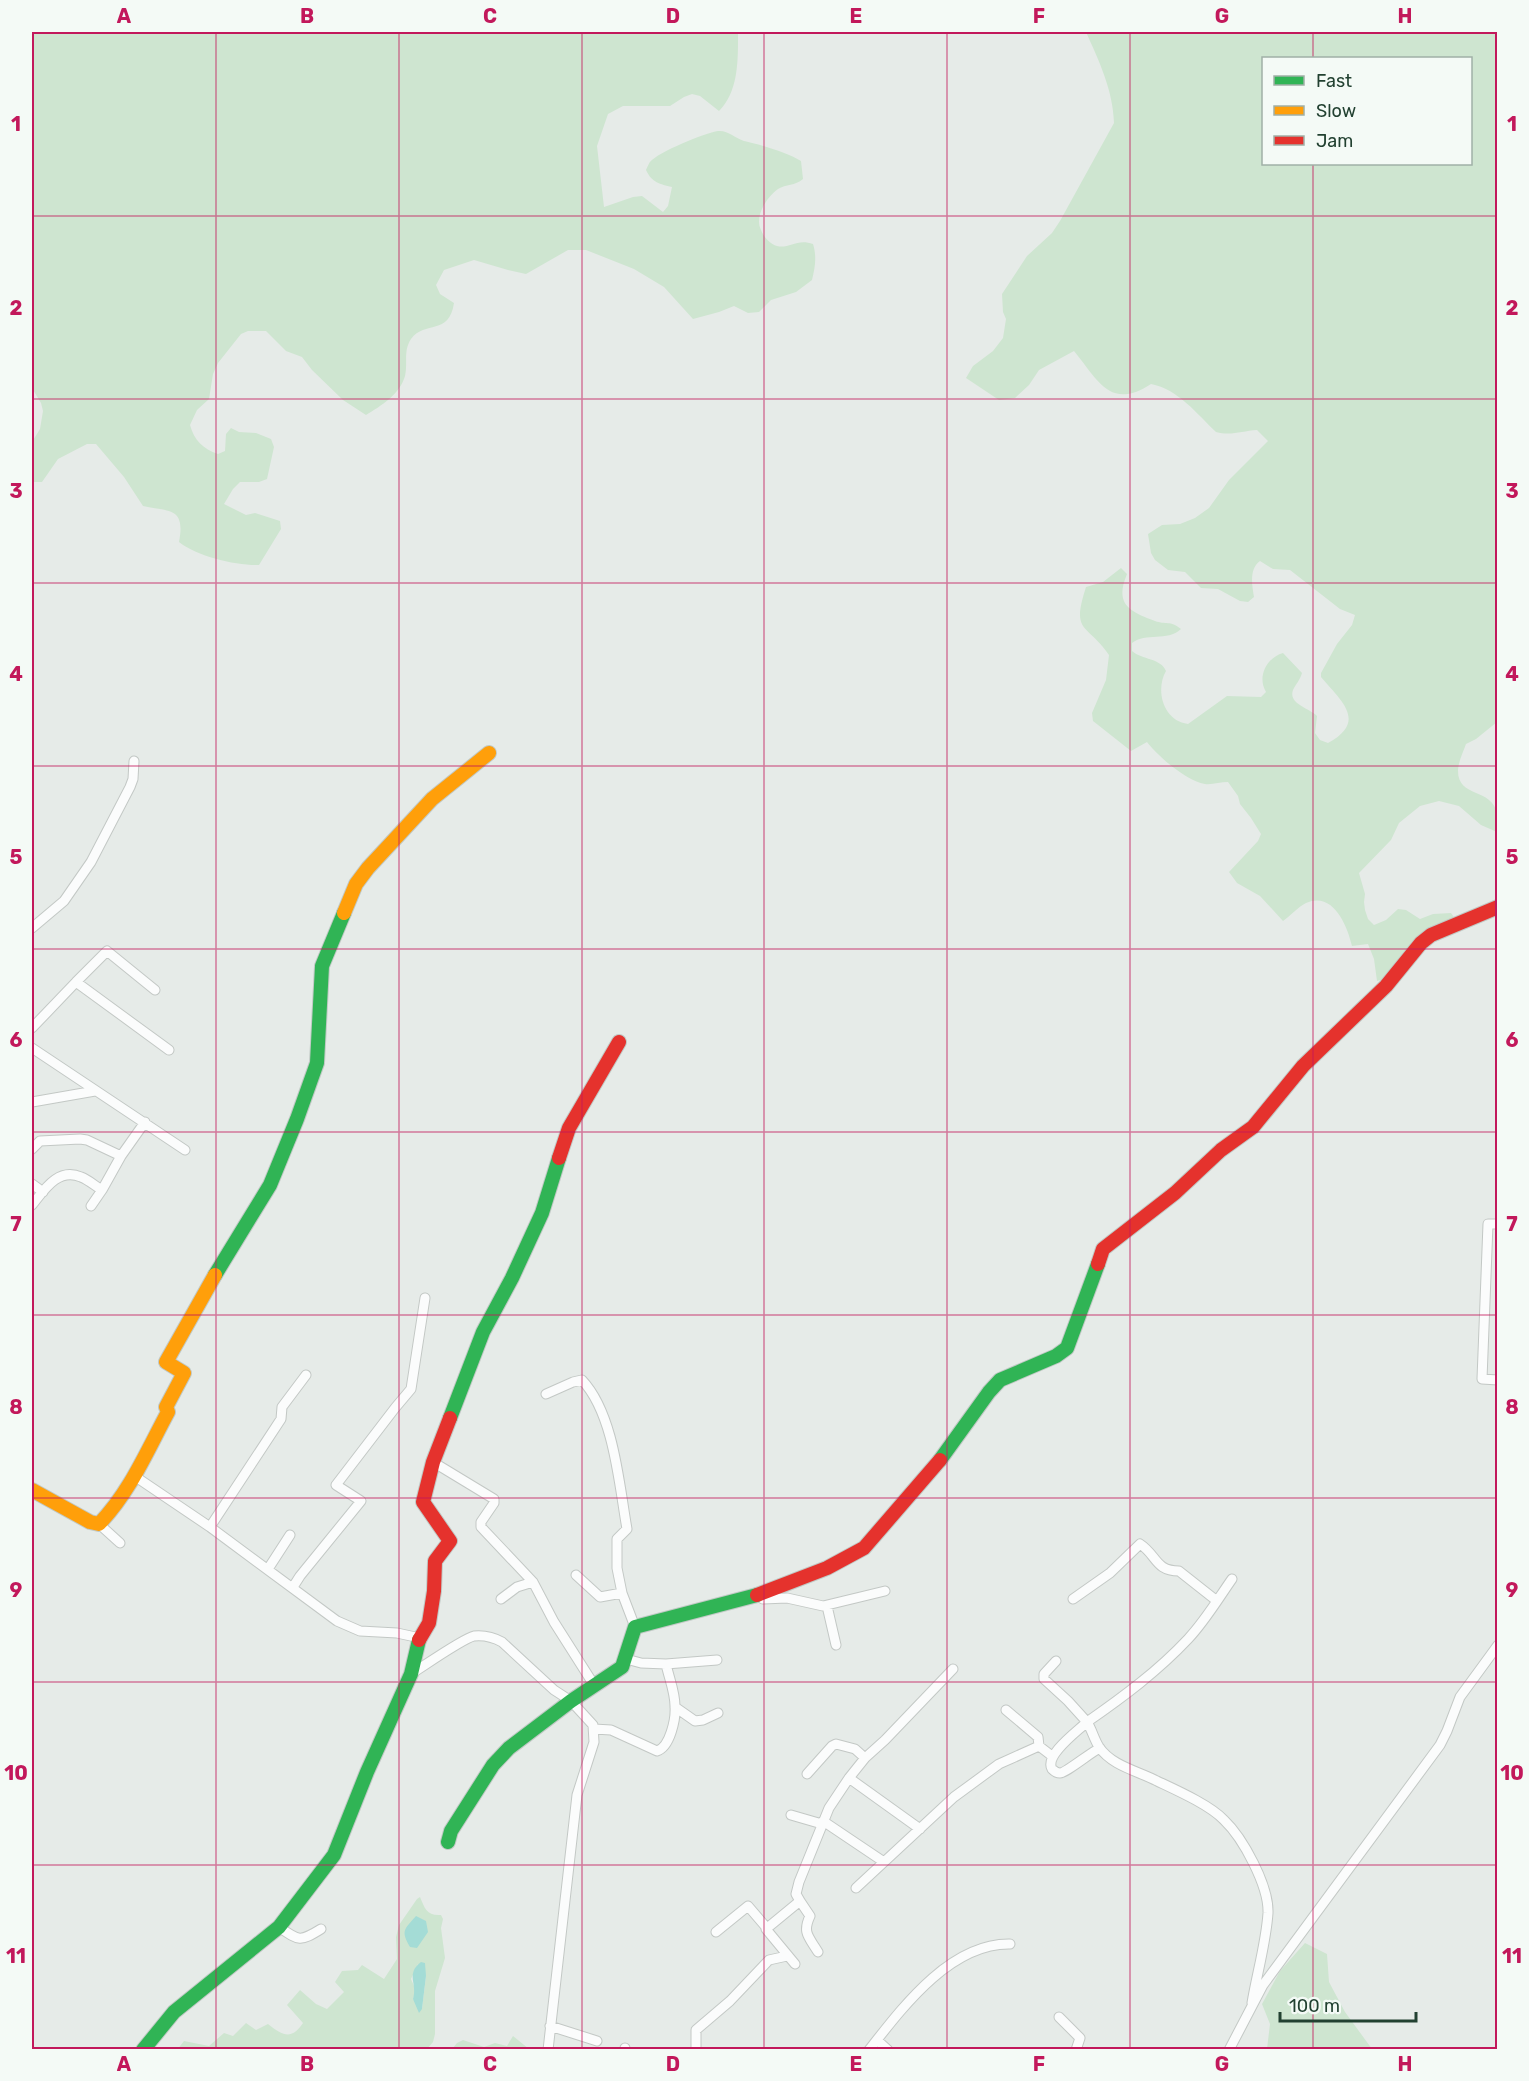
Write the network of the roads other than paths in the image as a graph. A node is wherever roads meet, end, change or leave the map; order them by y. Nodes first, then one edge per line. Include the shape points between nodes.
1 (489, 753) dead end
2 (134, 761) dead end
3 (1497, 907) edge
4 (32, 928) edge
5 (76, 982) junction
6 (155, 990) dead end
7 (32, 1028) edge
8 (619, 1042) dead end
9 (32, 1048) edge
10 (169, 1050) dead end
11 (95, 1091) junction
12 (32, 1102) edge
13 (145, 1122) junction
14 (32, 1149) edge
15 (185, 1150) dead end
16 (121, 1156) junction
17 (32, 1184) edge
18 (102, 1190) junction
19 (42, 1192) junction
20 (32, 1205) edge
21 (91, 1206) dead end
22 (1497, 1224) edge
23 (1486, 1290) junction
24 (1497, 1290) edge
25 (424, 1298) dead end
26 (306, 1376) dead end
27 (1497, 1380) edge
28 (546, 1394) dead end
29 (433, 1462) junction
30 (134, 1475) junction
31 (32, 1490) edge
32 (99, 1524) junction
33 (210, 1527) junction
34 (290, 1535) dead end
35 (120, 1543) dead end
36 (268, 1569) junction
37 (576, 1575) dead end
38 (1232, 1579) dead end
39 (533, 1582) junction
40 (293, 1587) junction
41 (885, 1591) dead end
42 (622, 1593) junction
43 (756, 1595) junction
44 (501, 1599) dead end
45 (1073, 1599) dead end
46 (1217, 1601) junction
47 (827, 1606) junction
48 (634, 1627) junction
49 (420, 1638) junction
50 (836, 1645) dead end
51 (1497, 1645) edge
52 (626, 1659) junction
53 (717, 1660) dead end
54 (1056, 1661) dead end
55 (666, 1664) junction
56 (953, 1669) dead end
57 (411, 1674) junction
58 (594, 1685) junction
59 (571, 1701) junction
60 (675, 1707) junction
61 (1006, 1710) dead end
62 (717, 1713) dead end
63 (1087, 1722) junction
64 (594, 1729) junction
65 (1039, 1746) junction
66 (1100, 1748) junction
67 (1052, 1756) junction
68 (865, 1758) junction
69 (807, 1774) dead end
70 (849, 1778) junction
71 (791, 1815) dead end
72 (823, 1822) junction
73 (920, 1829) junction
74 (448, 1842) dead end
75 (884, 1862) junction
76 (856, 1888) dead end
77 (800, 1901) junction
78 (279, 1927) junction
79 (766, 1927) junction
80 (321, 1929) dead end
81 (716, 1932) dead end
82 (1010, 1944) dead end
83 (818, 1952) dead end
84 (787, 1956) junction
85 (795, 1964) dead end
86 (1252, 2002) junction
87 (1059, 2017) dead end
88 (550, 2026) junction
89 (1080, 2038) junction
90 (877, 2040) junction
91 (597, 2041) dead end
92 (143, 2049) edge
93 (548, 2049) edge
94 (696, 2049) edge
95 (869, 2049) edge
96 (888, 2049) edge
97 (1066, 2049) edge
98 (1076, 2049) edge
99 (1228, 2049) edge

1 - 30 street via 432,799 368,868 352,892 321,971 317,1063 297,1119 270,1185 166,1362 184,1373
2 - 4 street via 130,787 91,862 64,901
3 - 43 street via 1421,943 1386,986 1303,1066 1253,1127 1102,1249 1067,1348 1000,1380 937,1464 869,1544 820,1572
5 - 6 street via 106,951
5 - 7 street
5 - 10 street
8 - 29 street via 569,1128 542,1213 483,1332
9 - 11 street
11 - 12 street
11 - 13 street
13 - 15 street
13 - 16 street
14 - 16 street via 40,1141 80,1139
16 - 18 street
17 - 19 street
18 - 19 street via 71,1174 54,1179
18 - 21 street
19 - 20 street
22 - 23 street via 1488,1224
23 - 24 street
23 - 27 street via 1482,1378
25 - 40 street via 411,1389 336,1485 360,1502
26 - 33 street via 282,1407 281,1419
28 - 42 street via 580,1380 593,1392 601,1408 627,1529 617,1539
29 - 39 street via 494,1499 481,1527
29 - 49 street via 423,1502 450,1539 435,1561 429,1623
30 - 32 street
30 - 33 street
31 - 32 street
32 - 35 street
33 - 36 street
34 - 36 street
36 - 40 street
37 - 42 street via 600,1597
38 - 46 street
39 - 44 street via 513,1589
39 - 58 street
40 - 49 street via 352,1628
41 - 47 street
42 - 48 street
43 - 47 street via 762,1599 788,1598
43 - 48 street
45 - 46 street via 1110,1573 1140,1544 1163,1568 1179,1571
46 - 63 street via 1171,1656
47 - 50 street
48 - 52 street
49 - 57 street
51 - 86 street via 1460,1697 1440,1745
52 - 55 street
52 - 58 street
53 - 55 street
54 - 63 street via 1044,1679
55 - 60 street
56 - 68 street
57 - 59 street via 472,1636 486,1636 502,1642
57 - 78 street via 334,1855
58 - 59 street
59 - 64 street
59 - 74 street via 493,1765
60 - 62 street via 695,1721
60 - 64 street via 667,1743 659,1751 610,1730
61 - 65 street via 1038,1737
63 - 66 street
63 - 67 street
64 - 88 street via 594,1742 577,1795
65 - 67 street
65 - 73 street via 999,1764 949,1801
66 - 67 street via 1062,1773 1052,1769
66 - 86 street via 1113,1760 1215,1812 1240,1841 1267,1898 1268,1911
68 - 69 street via 855,1749 836,1744
68 - 70 street
70 - 72 street
70 - 73 street
71 - 72 street
72 - 75 street
72 - 77 street via 799,1882 796,1894
73 - 75 street
75 - 76 street
77 - 79 street
77 - 83 street via 810,1916 806,1932
78 - 80 street via 299,1939
78 - 92 street via 174,2012
79 - 81 street via 748,1906
79 - 84 street
82 - 90 street via 989,1947 955,1962 917,1992
84 - 85 street
84 - 94 street via 770,1959 696,2030
86 - 99 street
87 - 89 street
88 - 91 street
88 - 93 street
89 - 97 street
89 - 98 street
90 - 95 street
90 - 96 street

